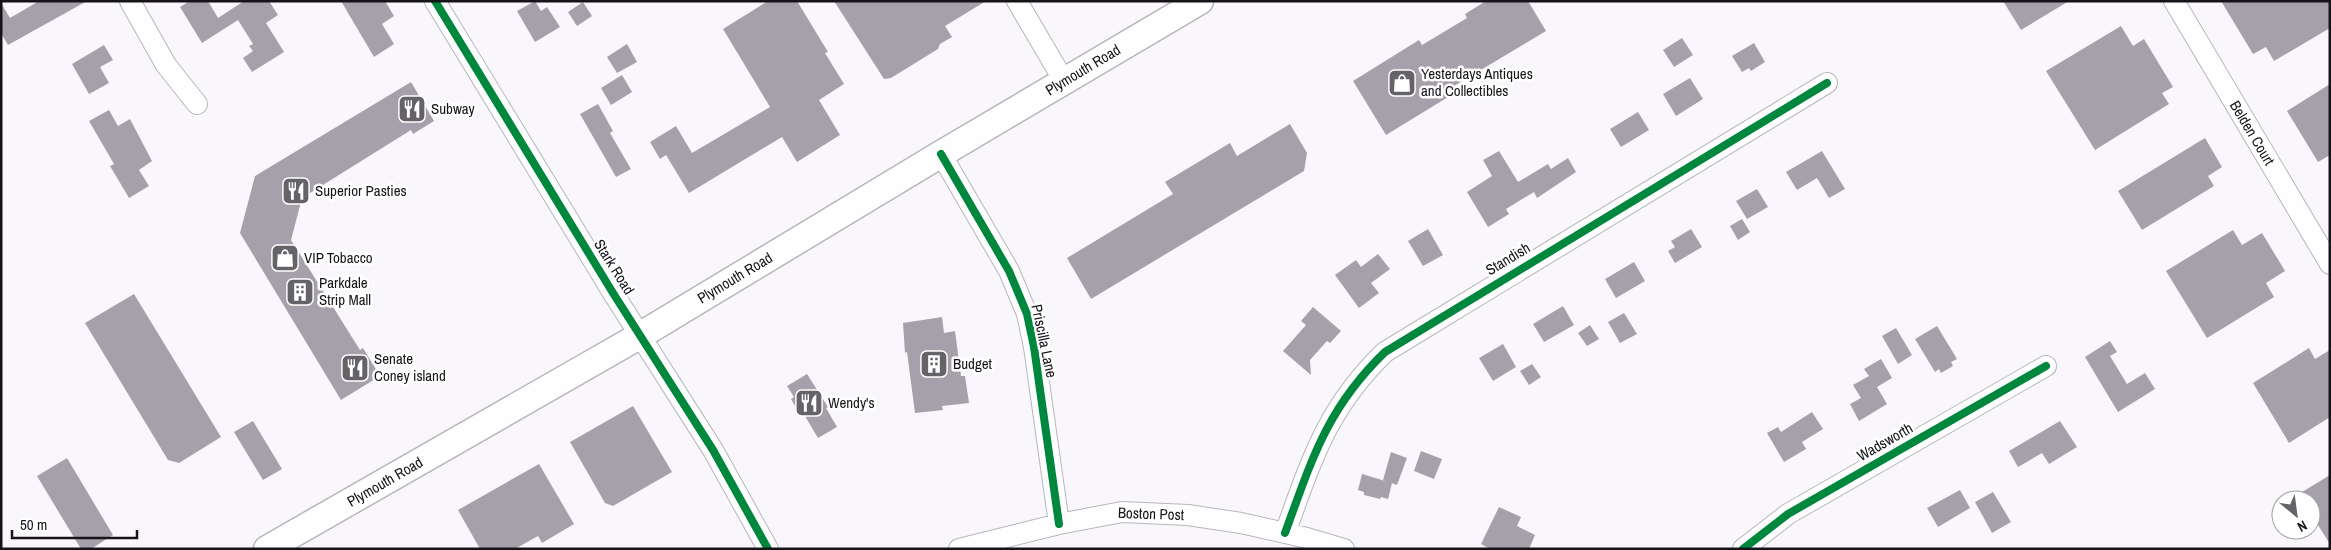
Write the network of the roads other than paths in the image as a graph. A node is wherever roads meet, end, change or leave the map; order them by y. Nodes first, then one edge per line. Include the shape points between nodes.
1 (130, 1) edge
2 (435, 1) edge
3 (1017, 1) edge
4 (1200, 1) edge
5 (2174, 1) edge
6 (1064, 81) junction
7 (1826, 83) dead end
8 (197, 104) dead end
9 (941, 154) junction
10 (2330, 264) edge
11 (641, 335) junction
12 (2046, 366) dead end
13 (1059, 524) junction
14 (1285, 533) junction
15 (267, 549) edge
16 (768, 549) edge
17 (959, 549) edge
18 (1344, 549) edge
19 (1743, 549) edge

1 - 8 street via 166,65
2 - 11 street, Stark Road
3 - 6 street
4 - 6 main road, Plymouth Road
5 - 10 street, Belden Court
6 - 9 main road, Plymouth Road
7 - 14 street, Standish via 1385,352 1355,382 1331,418
9 - 11 main road, Plymouth Road
9 - 13 street, Priscilla Lane via 1009,271 1027,314
11 - 15 main road, Plymouth Road
11 - 16 street, Stark Road via 723,467
12 - 19 street, Wadsworth via 1788,514
13 - 14 street, Boston Post via 1103,514 1131,512 1188,515
13 - 17 street, Boston Post
14 - 18 street, Boston Post

